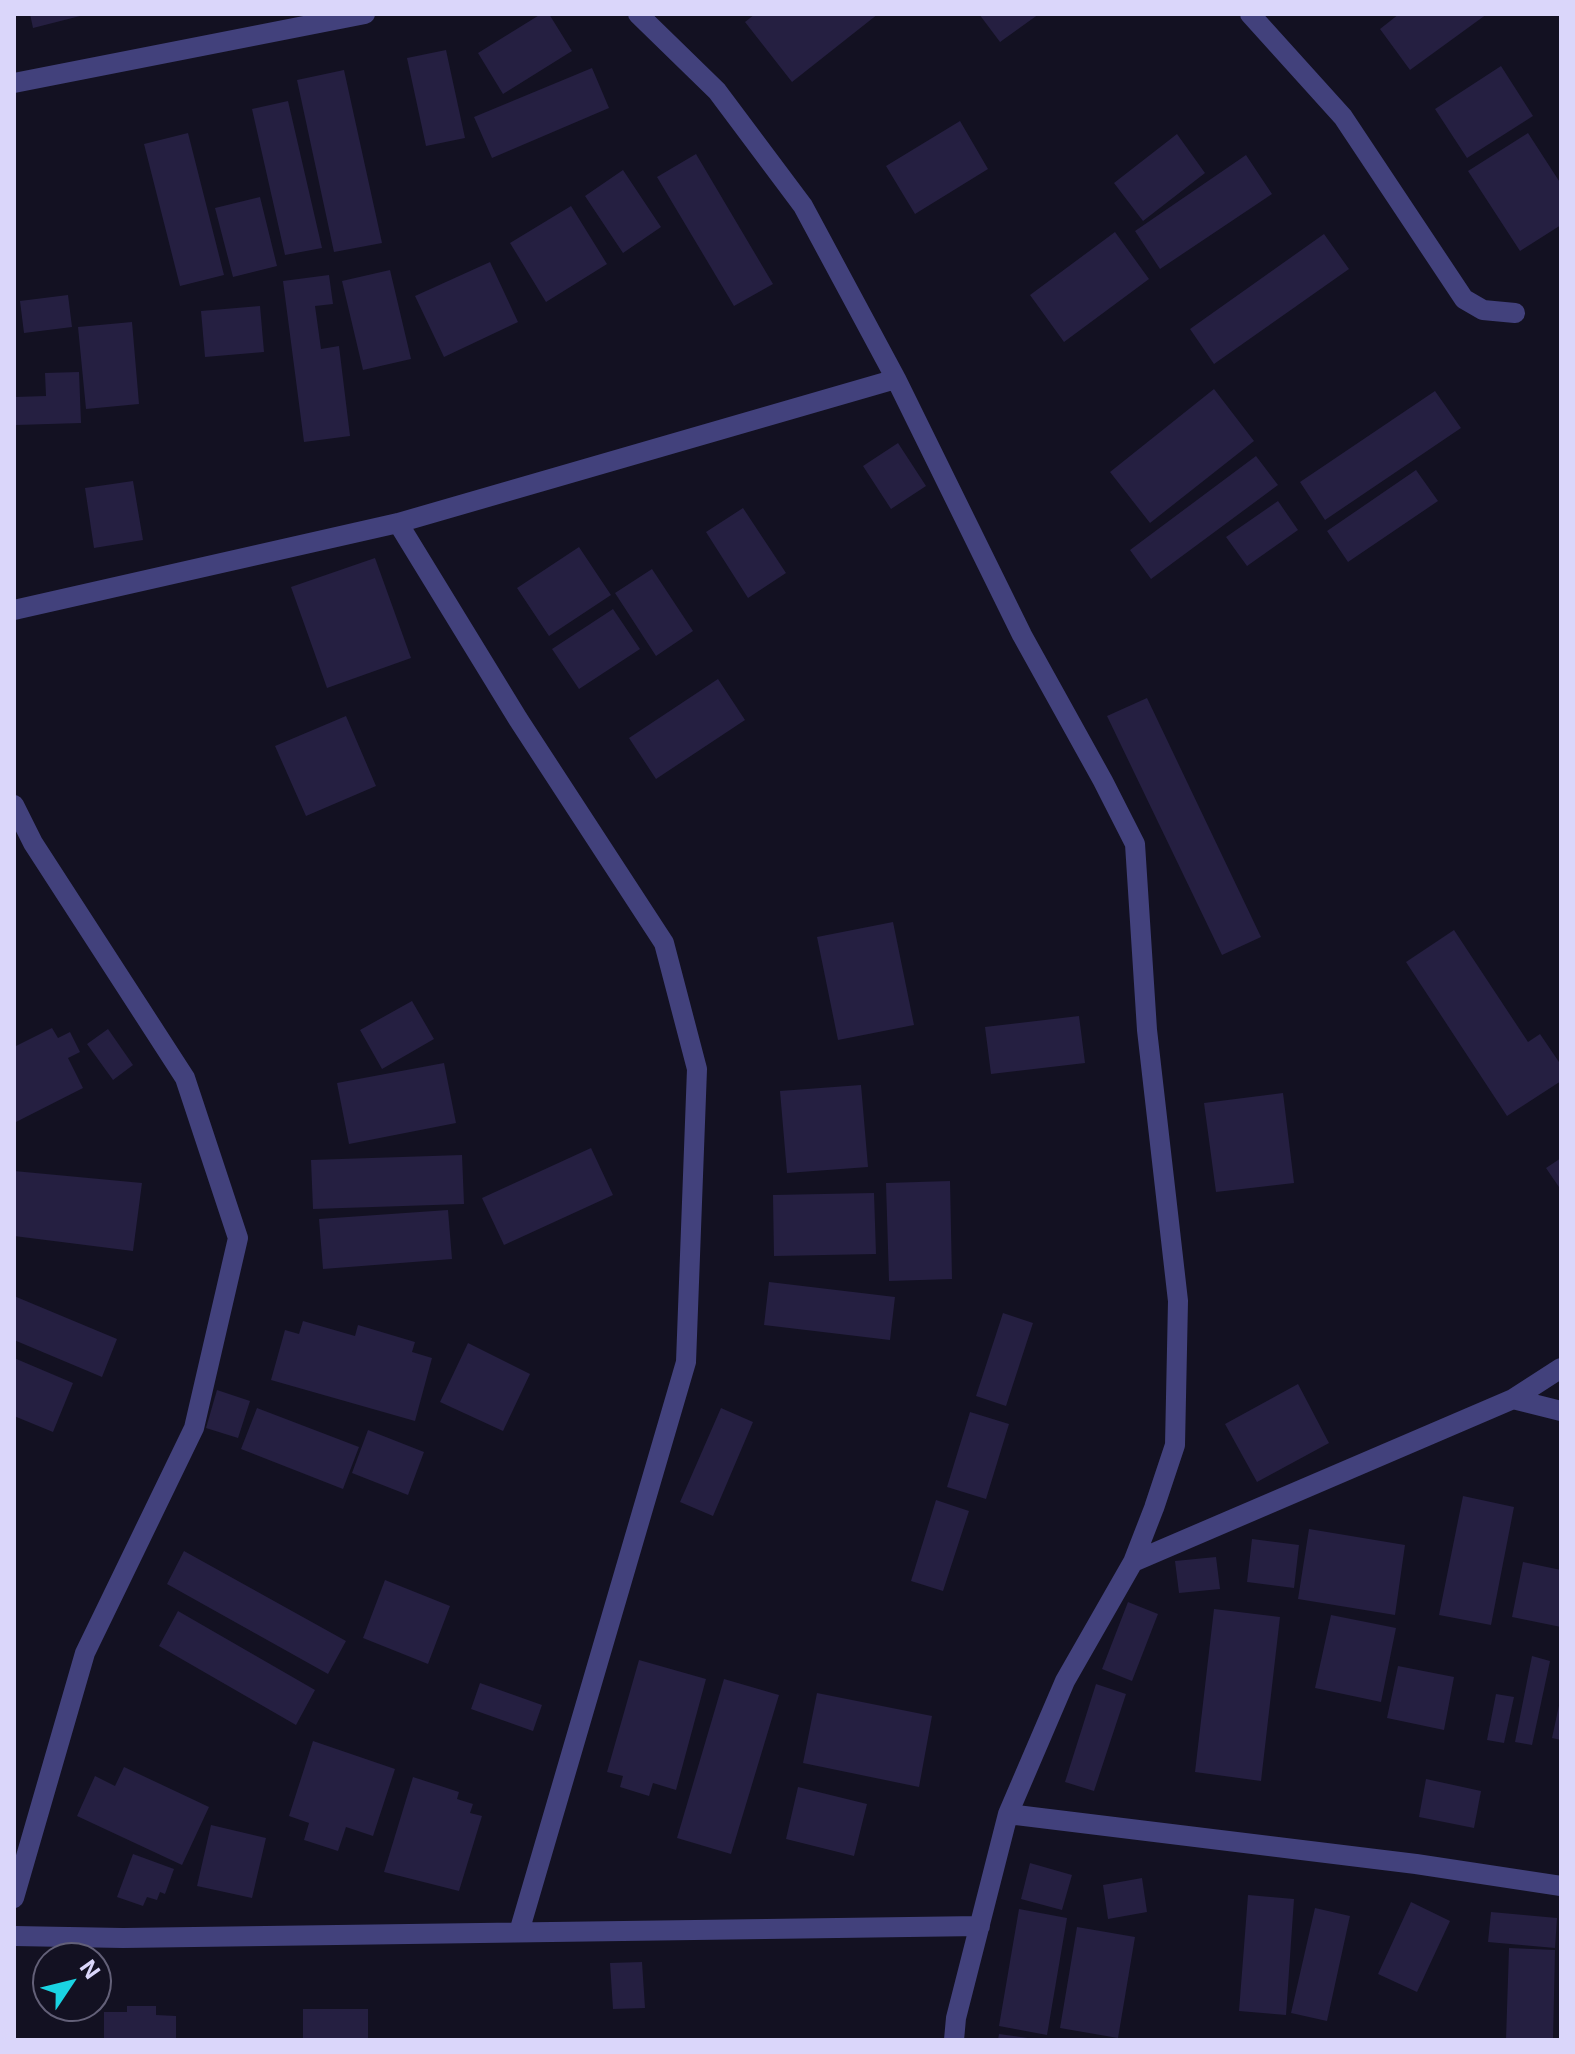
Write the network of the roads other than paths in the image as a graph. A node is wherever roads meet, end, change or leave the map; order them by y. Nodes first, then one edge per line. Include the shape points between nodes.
1 (365, 14) edge
2 (638, 14) edge
3 (1250, 14) edge
4 (14, 83) edge
5 (1515, 313) dead end
6 (896, 379) junction
7 (398, 523) junction
8 (14, 610) edge
9 (14, 805) edge
10 (1561, 1368) edge
11 (1513, 1399) junction
12 (1561, 1411) edge
13 (1133, 1562) junction
14 (1008, 1814) junction
15 (1561, 1886) edge
16 (14, 1898) edge
17 (980, 1926) junction
18 (519, 1932) junction
19 (14, 1936) edge
20 (954, 2040) edge

1 - 4 street
2 - 6 street via 717,91 803,206
3 - 5 street via 1343,117 1464,299 1483,310
6 - 7 street
6 - 13 street via 1009,609 1135,844 1147,1030 1178,1301 1175,1445
7 - 8 street
7 - 18 street via 664,943 697,1069 686,1362
9 - 16 street via 33,843 185,1078 238,1238 194,1428 85,1653
10 - 11 street
11 - 12 street
11 - 13 street
13 - 14 street via 1065,1681
14 - 15 street
14 - 17 street
17 - 18 street
17 - 20 street
18 - 19 street

